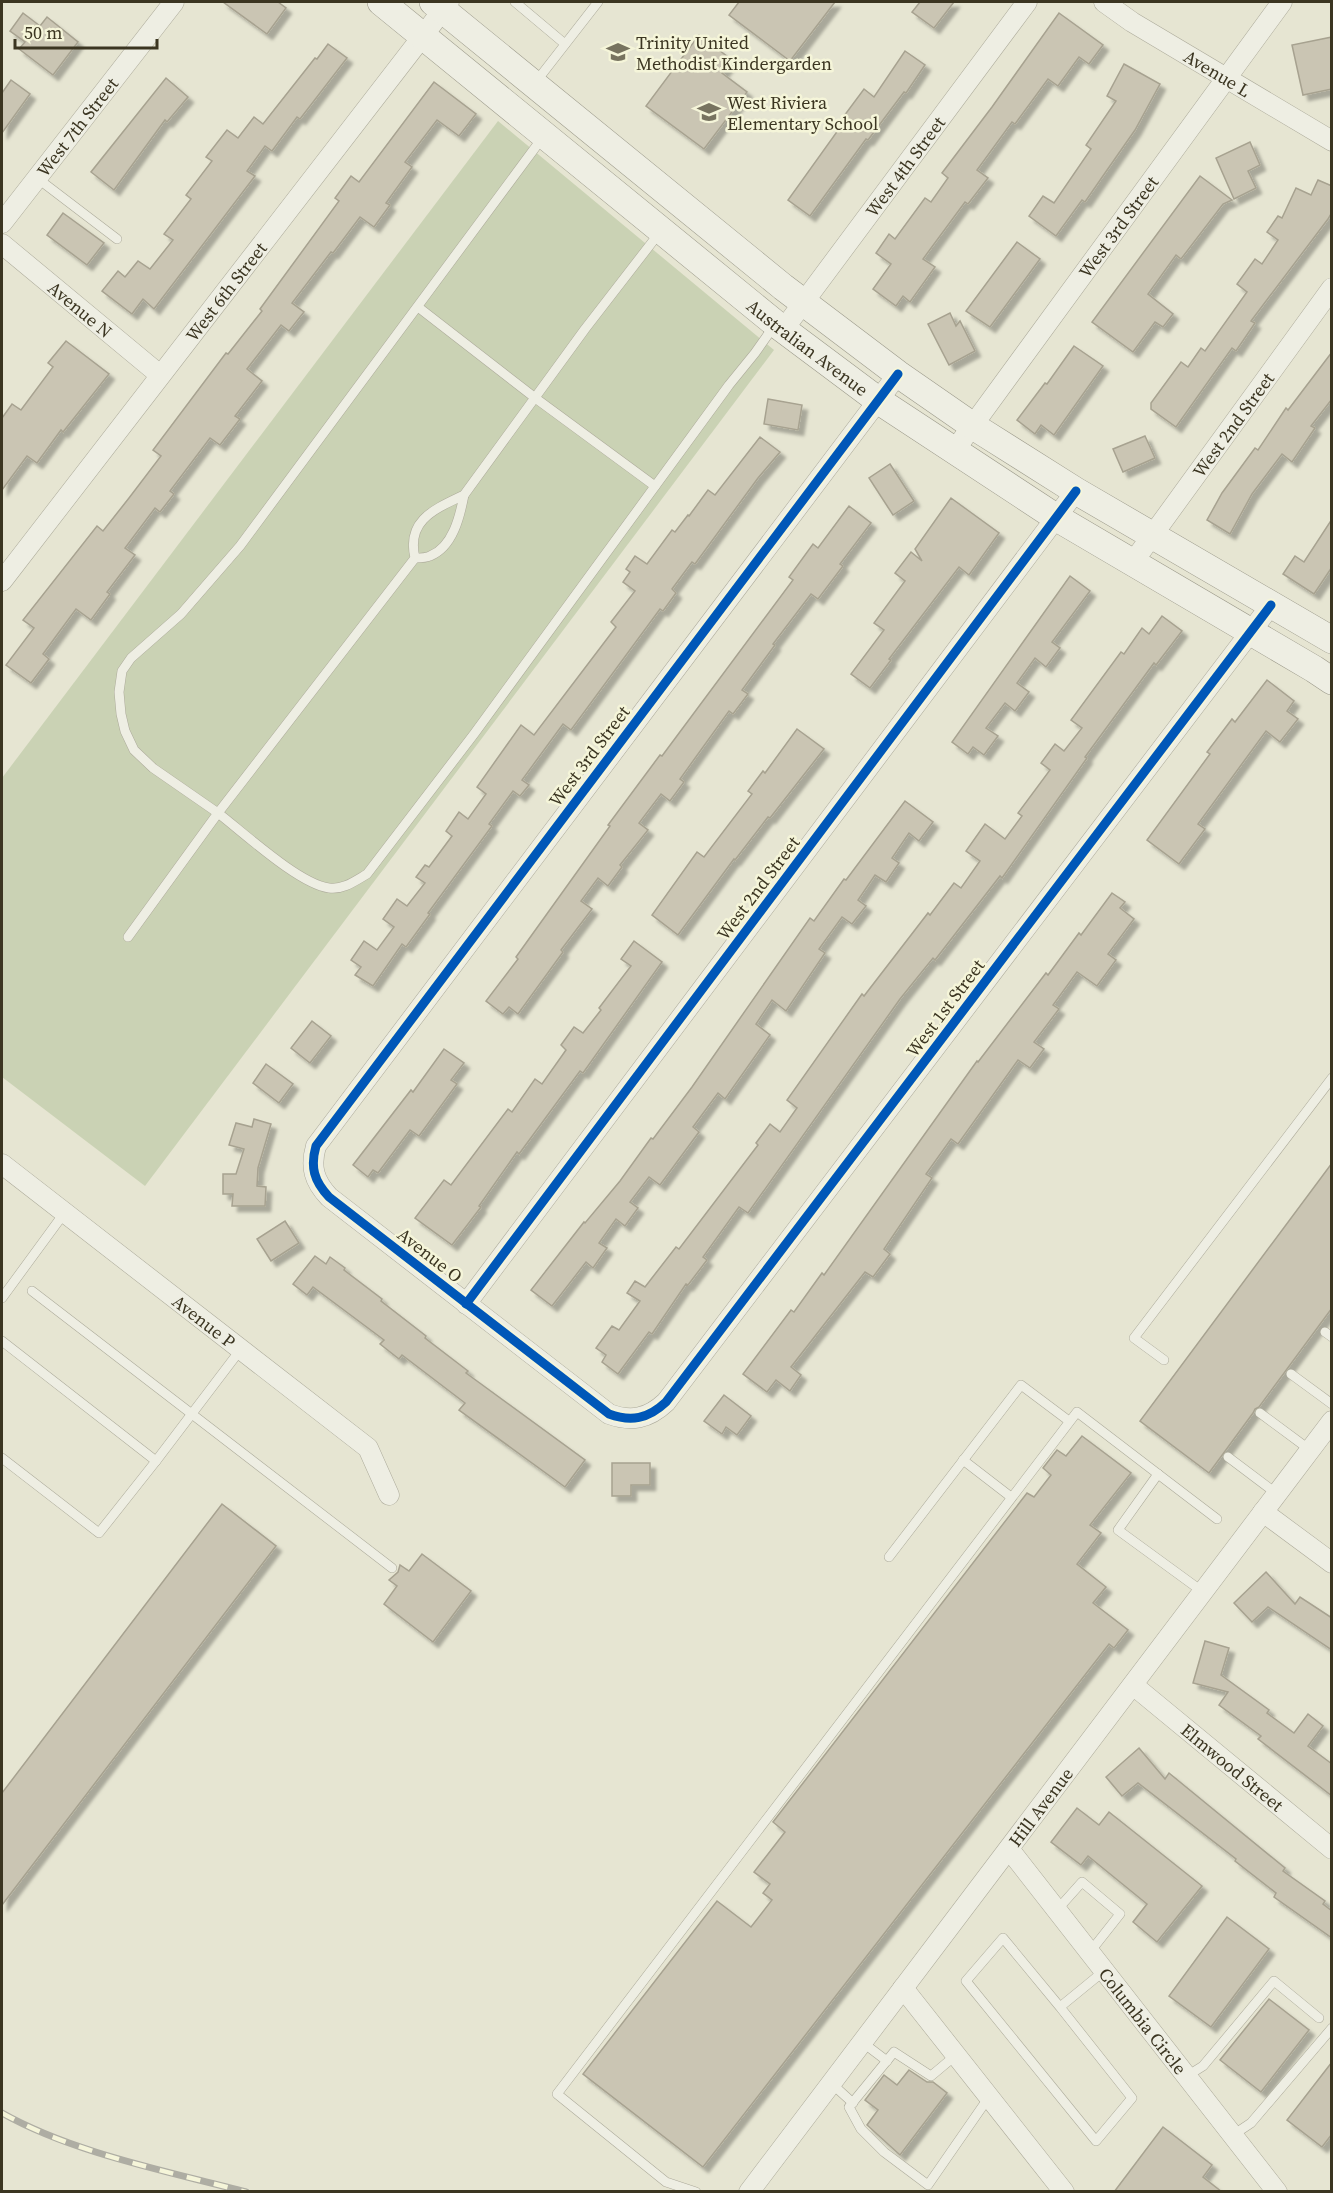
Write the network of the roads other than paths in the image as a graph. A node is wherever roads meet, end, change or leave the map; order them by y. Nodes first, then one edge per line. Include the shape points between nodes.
1 (174, 2) edge
2 (381, 2) edge
3 (515, 2) edge
4 (598, 2) edge
5 (1027, 2) edge
6 (1104, 2) edge
7 (1282, 2) edge
8 (442, 4) edge
9 (423, 36) junction
10 (565, 44) junction
11 (1226, 78) junction
12 (534, 85) junction
13 (545, 135) junction
14 (1332, 141) edge
15 (37, 178) junction
16 (2, 223) edge
17 (662, 231) junction
18 (117, 239) dead end
19 (2, 244) edge
20 (1332, 288) edge
21 (804, 304) junction
22 (418, 307) junction
23 (780, 327) junction
24 (898, 374) junction
25 (160, 375) junction
26 (534, 397) junction
27 (879, 400) junction
28 (973, 426) junction
29 (954, 451) junction
30 (655, 486) junction
31 (1076, 491) junction
32 (464, 495) junction
33 (1058, 518) junction
34 (1151, 536) junction
35 (415, 558) junction
36 (1133, 561) junction
37 (2, 581) edge
38 (1271, 605) junction
39 (1251, 631) junction
40 (1332, 642) edge
41 (1323, 675) edge
42 (218, 813) junction
43 (128, 937) dead end
44 (1332, 1078) edge
45 (312, 1159) joint
46 (2, 1164) edge
47 (65, 1212) junction
48 (32, 1291) dead end
49 (2, 1298) edge
50 (466, 1304) junction
51 (2, 1341) edge
52 (241, 1349) junction
53 (1164, 1360) dead end
54 (1292, 1374) dead end
55 (1332, 1404) edge
56 (1260, 1413) dead end
57 (191, 1415) junction
58 (636, 1419) joint
59 (1069, 1421) junction
60 (1332, 1421) edge
61 (1310, 1450) junction
62 (1228, 1456) dead end
63 (2, 1458) edge
64 (963, 1460) junction
65 (156, 1461) junction
66 (1158, 1474) junction
67 (1277, 1494) junction
68 (389, 1495) dead end
69 (1011, 1497) junction
70 (1263, 1512) junction
71 (1217, 1519) dead end
72 (889, 1557) dead end
73 (1332, 1563) edge
74 (392, 1568) dead end
75 (1203, 1592) junction
76 (1133, 1685) junction
77 (1009, 1849) junction
78 (1332, 1849) edge
79 (1057, 1910) junction
80 (1090, 1952) junction
81 (1104, 1971) junction
82 (903, 1988) junction
83 (1060, 2007) junction
84 (1319, 2018) dead end
85 (1332, 2028) edge
86 (862, 2042) junction
87 (956, 2055) junction
88 (887, 2061) junction
89 (1187, 2076) junction
90 (831, 2083) junction
91 (989, 2097) junction
92 (853, 2103) junction
93 (1233, 2135) junction
94 (696, 2192) edge
95 (749, 2192) edge
96 (1064, 2192) edge
97 (1277, 2192) edge

1 - 15 street, West 7th Street
2 - 9 main road, Australian Avenue
3 - 10 lane
4 - 10 lane
5 - 21 street, West 4th Street
6 - 11 street, Avenue L
7 - 11 street, West 3rd Street
8 - 9 street, West 6th Street
8 - 12 main road, Australian Avenue
9 - 13 main road, Australian Avenue
9 - 25 street, West 6th Street
10 - 12 lane
11 - 14 street, Avenue L
11 - 28 street, West 3rd Street
12 - 21 main road, Australian Avenue
13 - 17 main road, Australian Avenue
13 - 22 lane
15 - 16 street, West 7th Street
15 - 18 lane
17 - 23 main road, Australian Avenue
17 - 26 lane
19 - 25 street, Avenue N
20 - 34 street, West 2nd Street
21 - 23 street, West 4th Street
21 - 24 main road, Australian Avenue
22 - 26 lane
22 - 42 lane via 240,546 181,614 131,658 122,671 121,714 134,750
23 - 27 main road, Australian Avenue
23 - 30 lane
24 - 27 street, West 3rd Street
24 - 28 main road, Australian Avenue
25 - 37 street, West 6th Street
26 - 30 lane
26 - 32 lane
27 - 29 main road, Australian Avenue
27 - 45 street, West 3rd Street via 323,1136
28 - 29 street, West 3rd Street
28 - 31 main road, Australian Avenue
29 - 33 main road, Australian Avenue
30 - 42 lane via 367,874 351,885 330,888 304,880
31 - 33 street, West 2nd Street
31 - 34 main road, Australian Avenue
32 - 35 lane via 453,534 430,556
32 - 35 lane via 426,516 415,530
33 - 36 main road, Australian Avenue
33 - 50 street, West 2nd Street
34 - 36 street, West 2nd Street
34 - 38 main road, Australian Avenue
35 - 42 lane
36 - 39 main road, Australian Avenue
38 - 39 street, West 1st Street
38 - 40 main road, Australian Avenue
39 - 41 main road, Australian Avenue
39 - 58 street, West 1st Street via 666,1402 655,1412
40 - 41 street
42 - 43 lane
44 - 53 lane via 1134,1338
45 - 50 street, Avenue O via 319,1187 329,1197
46 - 47 street, Avenue P
47 - 49 lane
47 - 52 street, Avenue P
48 - 57 lane
50 - 58 street, Avenue O via 609,1414
51 - 65 lane
52 - 57 lane
52 - 68 street, Avenue P via 368,1448
54 - 55 lane
56 - 61 lane
57 - 65 lane
57 - 74 lane
59 - 64 lane via 1021,1385
59 - 66 lane via 1077,1412
59 - 69 lane
60 - 61 street, Hill Avenue
61 - 67 street, Hill Avenue
62 - 67 lane
63 - 65 lane via 99,1533
64 - 69 lane
64 - 72 lane
66 - 71 lane
66 - 75 lane via 1118,1530
67 - 70 street, Hill Avenue
69 - 94 lane via 556,2094 666,2182
70 - 73 street
70 - 75 street, Hill Avenue
75 - 76 street, Hill Avenue
76 - 77 street, Hill Avenue
76 - 78 street, Elmwood Street
77 - 79 street, Columbia Circle
77 - 82 street, Hill Avenue
79 - 80 street, Columbia Circle
79 - 80 lane via 1082,1882 1120,1914
80 - 81 street, Columbia Circle
81 - 83 lane
81 - 89 street, Columbia Circle
82 - 86 street, Hill Avenue
82 - 87 street
83 - 83 lane via 1003,1938 966,1981 1096,2141 1132,2098
84 - 89 lane via 1274,1981 1203,2066
85 - 93 lane via 1251,2123
86 - 88 lane
86 - 90 street, Hill Avenue
87 - 88 lane via 931,2076 894,2052
87 - 91 street
88 - 92 lane
89 - 93 street, Columbia Circle
90 - 92 lane
90 - 95 street, Hill Avenue
91 - 92 lane via 928,2185 861,2129 849,2107
91 - 96 street
93 - 97 street, Columbia Circle

